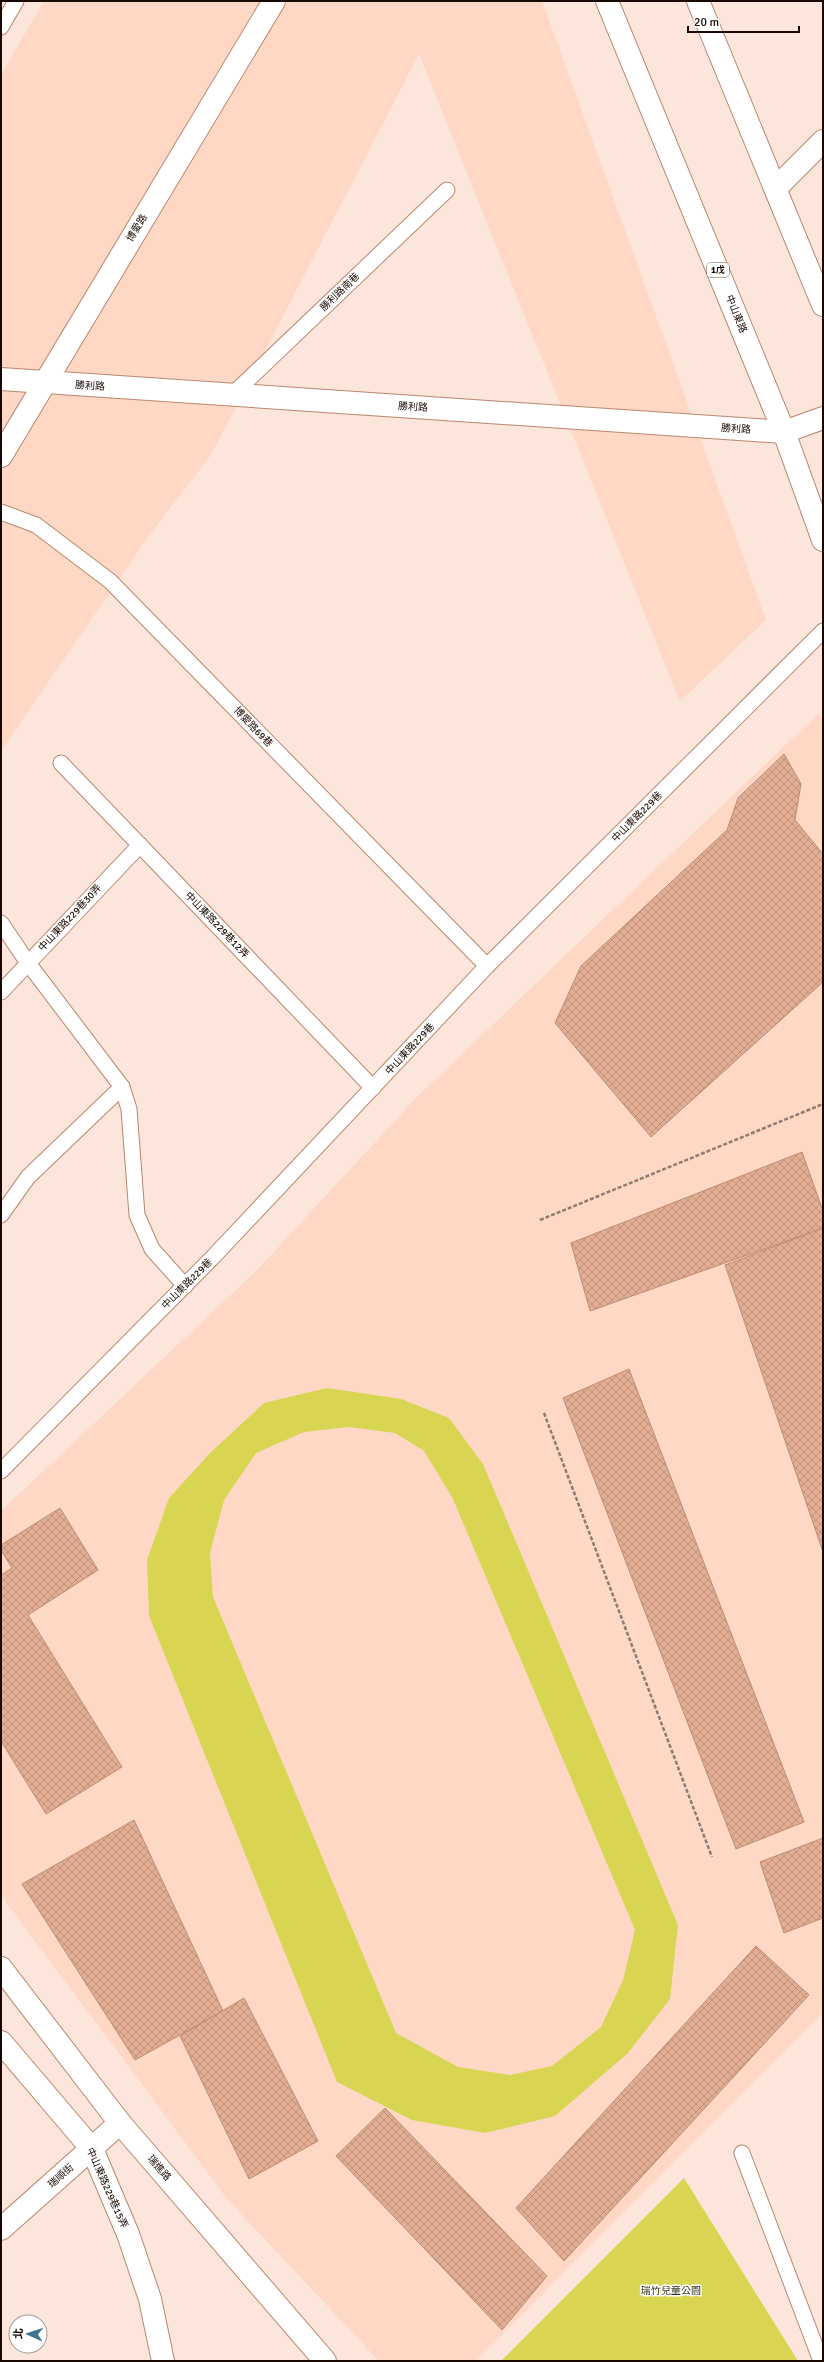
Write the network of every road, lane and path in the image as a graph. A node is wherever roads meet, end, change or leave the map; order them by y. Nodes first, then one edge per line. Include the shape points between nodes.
1 (16, 1) edge
2 (274, 1) edge
3 (608, 1) edge
4 (698, 1) edge
5 (1, 27) edge
6 (823, 141) edge
7 (776, 188) junction
8 (447, 190) dead end
9 (823, 305) edge
10 (1, 379) edge
11 (44, 383) junction
12 (232, 395) junction
13 (823, 418) edge
14 (784, 432) junction
15 (1, 456) edge
16 (1, 512) edge
17 (823, 540) edge
18 (823, 631) edge
19 (61, 763) dead end
20 (140, 845) junction
21 (1, 923) edge
22 (28, 963) junction
23 (487, 966) junction
24 (1, 992) edge
25 (122, 1087) junction
26 (373, 1088) junction
27 (823, 1104) edge
28 (1, 1215) edge
29 (540, 1220) dead end
30 (185, 1286) junction
31 (544, 1413) dead end
32 (1, 1471) edge
33 (712, 1857) dead end
34 (1, 1968) edge
35 (1, 2042) edge
36 (120, 2123) junction
37 (92, 2149) junction
38 (742, 2153) dead end
39 (1, 2229) edge
40 (163, 2361) edge
41 (325, 2361) edge
42 (821, 2361) edge

1 - 5 lane
2 - 11 street, 博愛路
3 - 14 street, 中山東路 / 1戊
4 - 7 street
6 - 7 street
7 - 9 street
8 - 12 lane, 勝利路南巷
10 - 11 street, 勝利路
11 - 12 street, 勝利路
11 - 15 street, 博愛路
12 - 14 street, 勝利路
13 - 14 street, 勝利路
14 - 17 street, 中山東路 / 1戊
16 - 23 lane, 博愛路69巷 via 36,525 110,581
18 - 23 lane, 中山東路229巷
19 - 20 lane, 中山東路229巷12弄
20 - 22 lane, 中山東路229巷30弄
20 - 26 lane, 中山東路229巷12弄
21 - 22 lane
22 - 24 lane, 中山東路229巷30弄
22 - 25 lane
23 - 26 lane, 中山東路229巷
25 - 28 lane via 28,1177
25 - 30 lane via 129,1109 137,1215 152,1249
26 - 30 lane, 中山東路229巷
27 - 29 path
30 - 32 lane, 中山東路229巷
31 - 33 path
34 - 36 street, 瑞進路
35 - 37 street, 中山東路229巷15弄
36 - 37 street, 瑞順街
36 - 41 street, 瑞進路
37 - 39 street, 瑞順街
37 - 40 street, 中山東路229巷15弄 via 128,2234 150,2299
38 - 42 lane

